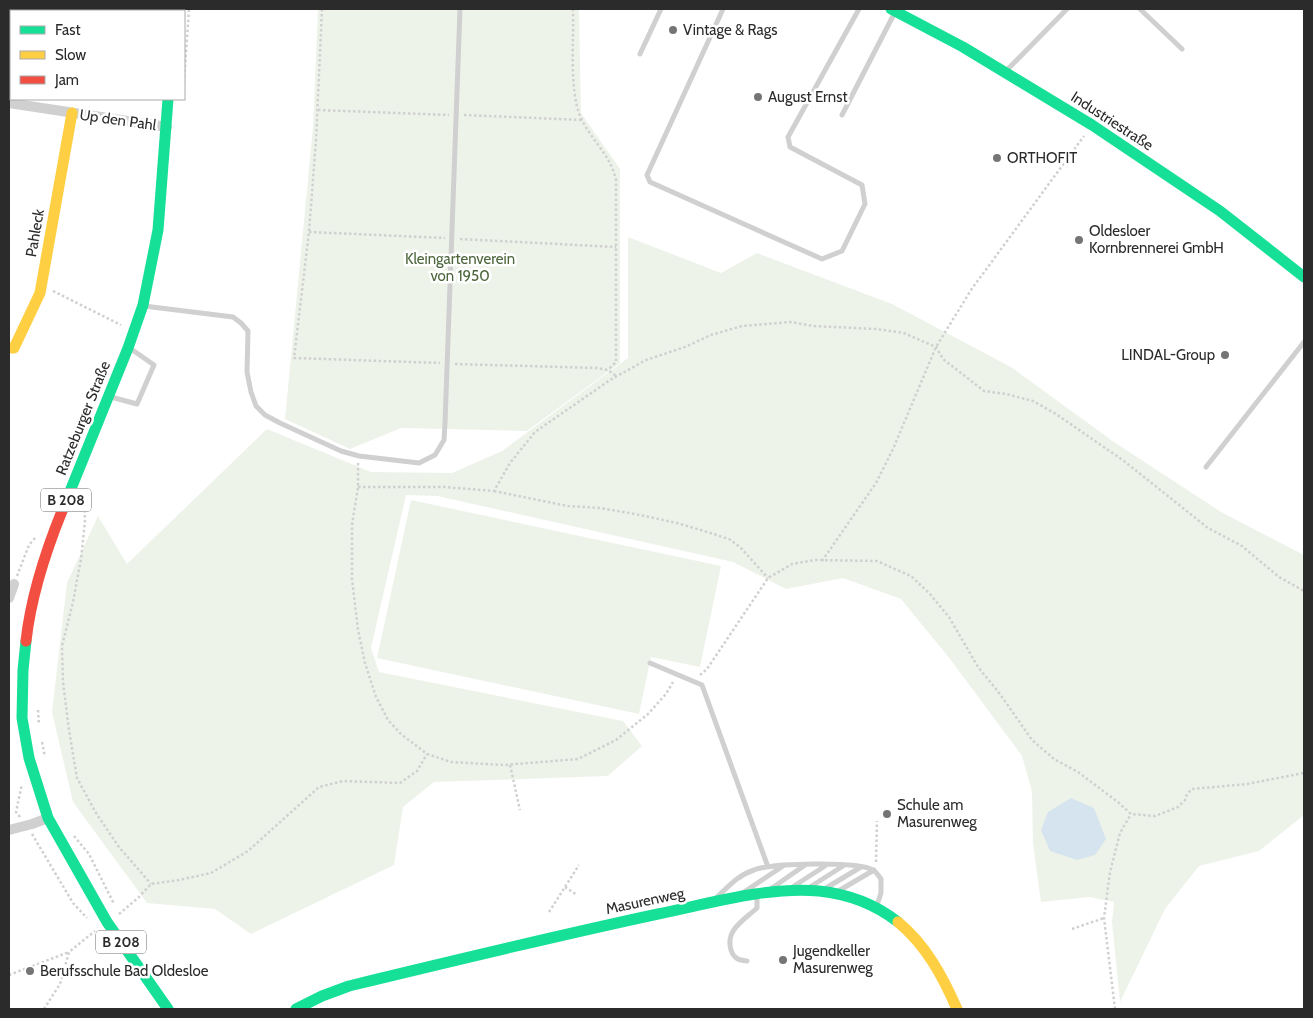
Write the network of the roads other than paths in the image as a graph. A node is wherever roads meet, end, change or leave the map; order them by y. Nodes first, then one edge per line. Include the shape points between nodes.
1 (460, 9) edge
2 (661, 9) edge
3 (723, 9) edge
4 (859, 9) edge
5 (1067, 9) edge
6 (1140, 9) edge
7 (893, 10) edge
8 (1182, 49) dead end
9 (640, 54) dead end
10 (1006, 72) junction
11 (168, 100) edge
12 (9, 103) edge
13 (72, 113) junction
14 (842, 115) dead end
15 (167, 127) junction
16 (1304, 277) edge
17 (143, 306) junction
18 (1304, 342) edge
19 (9, 348) edge
20 (128, 348) junction
21 (108, 396) junction
22 (1206, 467) dead end
23 (14, 584) road end
24 (9, 598) edge
25 (650, 663) dead end
26 (48, 818) junction
27 (9, 830) edge
28 (785, 864) junction
29 (806, 865) junction
30 (826, 865) junction
31 (843, 866) junction
32 (768, 867) junction
33 (862, 867) junction
34 (874, 870) junction
35 (803, 891) junction
36 (786, 892) junction
37 (819, 892) junction
38 (760, 894) junction
39 (834, 894) junction
40 (735, 898) junction
41 (711, 902) junction
42 (876, 908) junction
43 (747, 961) dead end
44 (168, 1009) edge
45 (296, 1009) edge
46 (957, 1009) edge

1 - 17 lane via 444,440 435,455 419,463 359,456 294,430 265,415 256,406 247,372 248,332 241,323 233,317
2 - 9 lane
3 - 4 lane via 647,175 650,182 822,259 842,251 865,204 862,185 790,147 788,137
5 - 10 lane
6 - 8 lane
7 - 10 main road, Industriestraße
7 - 14 lane
10 - 16 main road, Industriestraße via 1092,124 1220,211
11 - 15 main road, Ratzeburger Straße / B 208
12 - 13 street, Up den Pahl
13 - 15 street, Up den Pahl
13 - 19 main road, Pahleck via 40,293 14,348
15 - 17 main road, Ratzeburger Straße / B 208 via 158,230
17 - 20 main road, Ratzeburger Straße / B 208
18 - 22 lane
20 - 21 main road, Ratzeburger Straße / B 208
20 - 21 lane via 154,366 137,404
21 - 26 main road, Ratzeburger Straße / B 208 via 45,552 28,622 22,718 29,758
23 - 24 street
25 - 32 lane via 702,685
26 - 27 street
26 - 44 main road, Ratzeburger Straße / B 208 via 107,922
28 - 29 lane
28 - 32 lane
28 - 40 lane
29 - 30 lane
29 - 38 lane
30 - 31 lane
30 - 36 lane
31 - 33 lane
31 - 35 lane
32 - 41 lane via 755,869 734,880
33 - 34 lane
33 - 37 lane
34 - 39 lane
34 - 42 lane via 881,879
35 - 36 main road, Masurenweg
35 - 37 main road, Masurenweg
36 - 38 main road, Masurenweg
37 - 39 main road, Masurenweg
38 - 40 main road, Masurenweg
38 - 43 lane via 757,908 731,934 732,954 738,960
39 - 42 main road, Masurenweg
40 - 41 main road, Masurenweg
41 - 45 main road, Masurenweg via 349,986
42 - 46 main road, Masurenweg via 911,933 928,952

